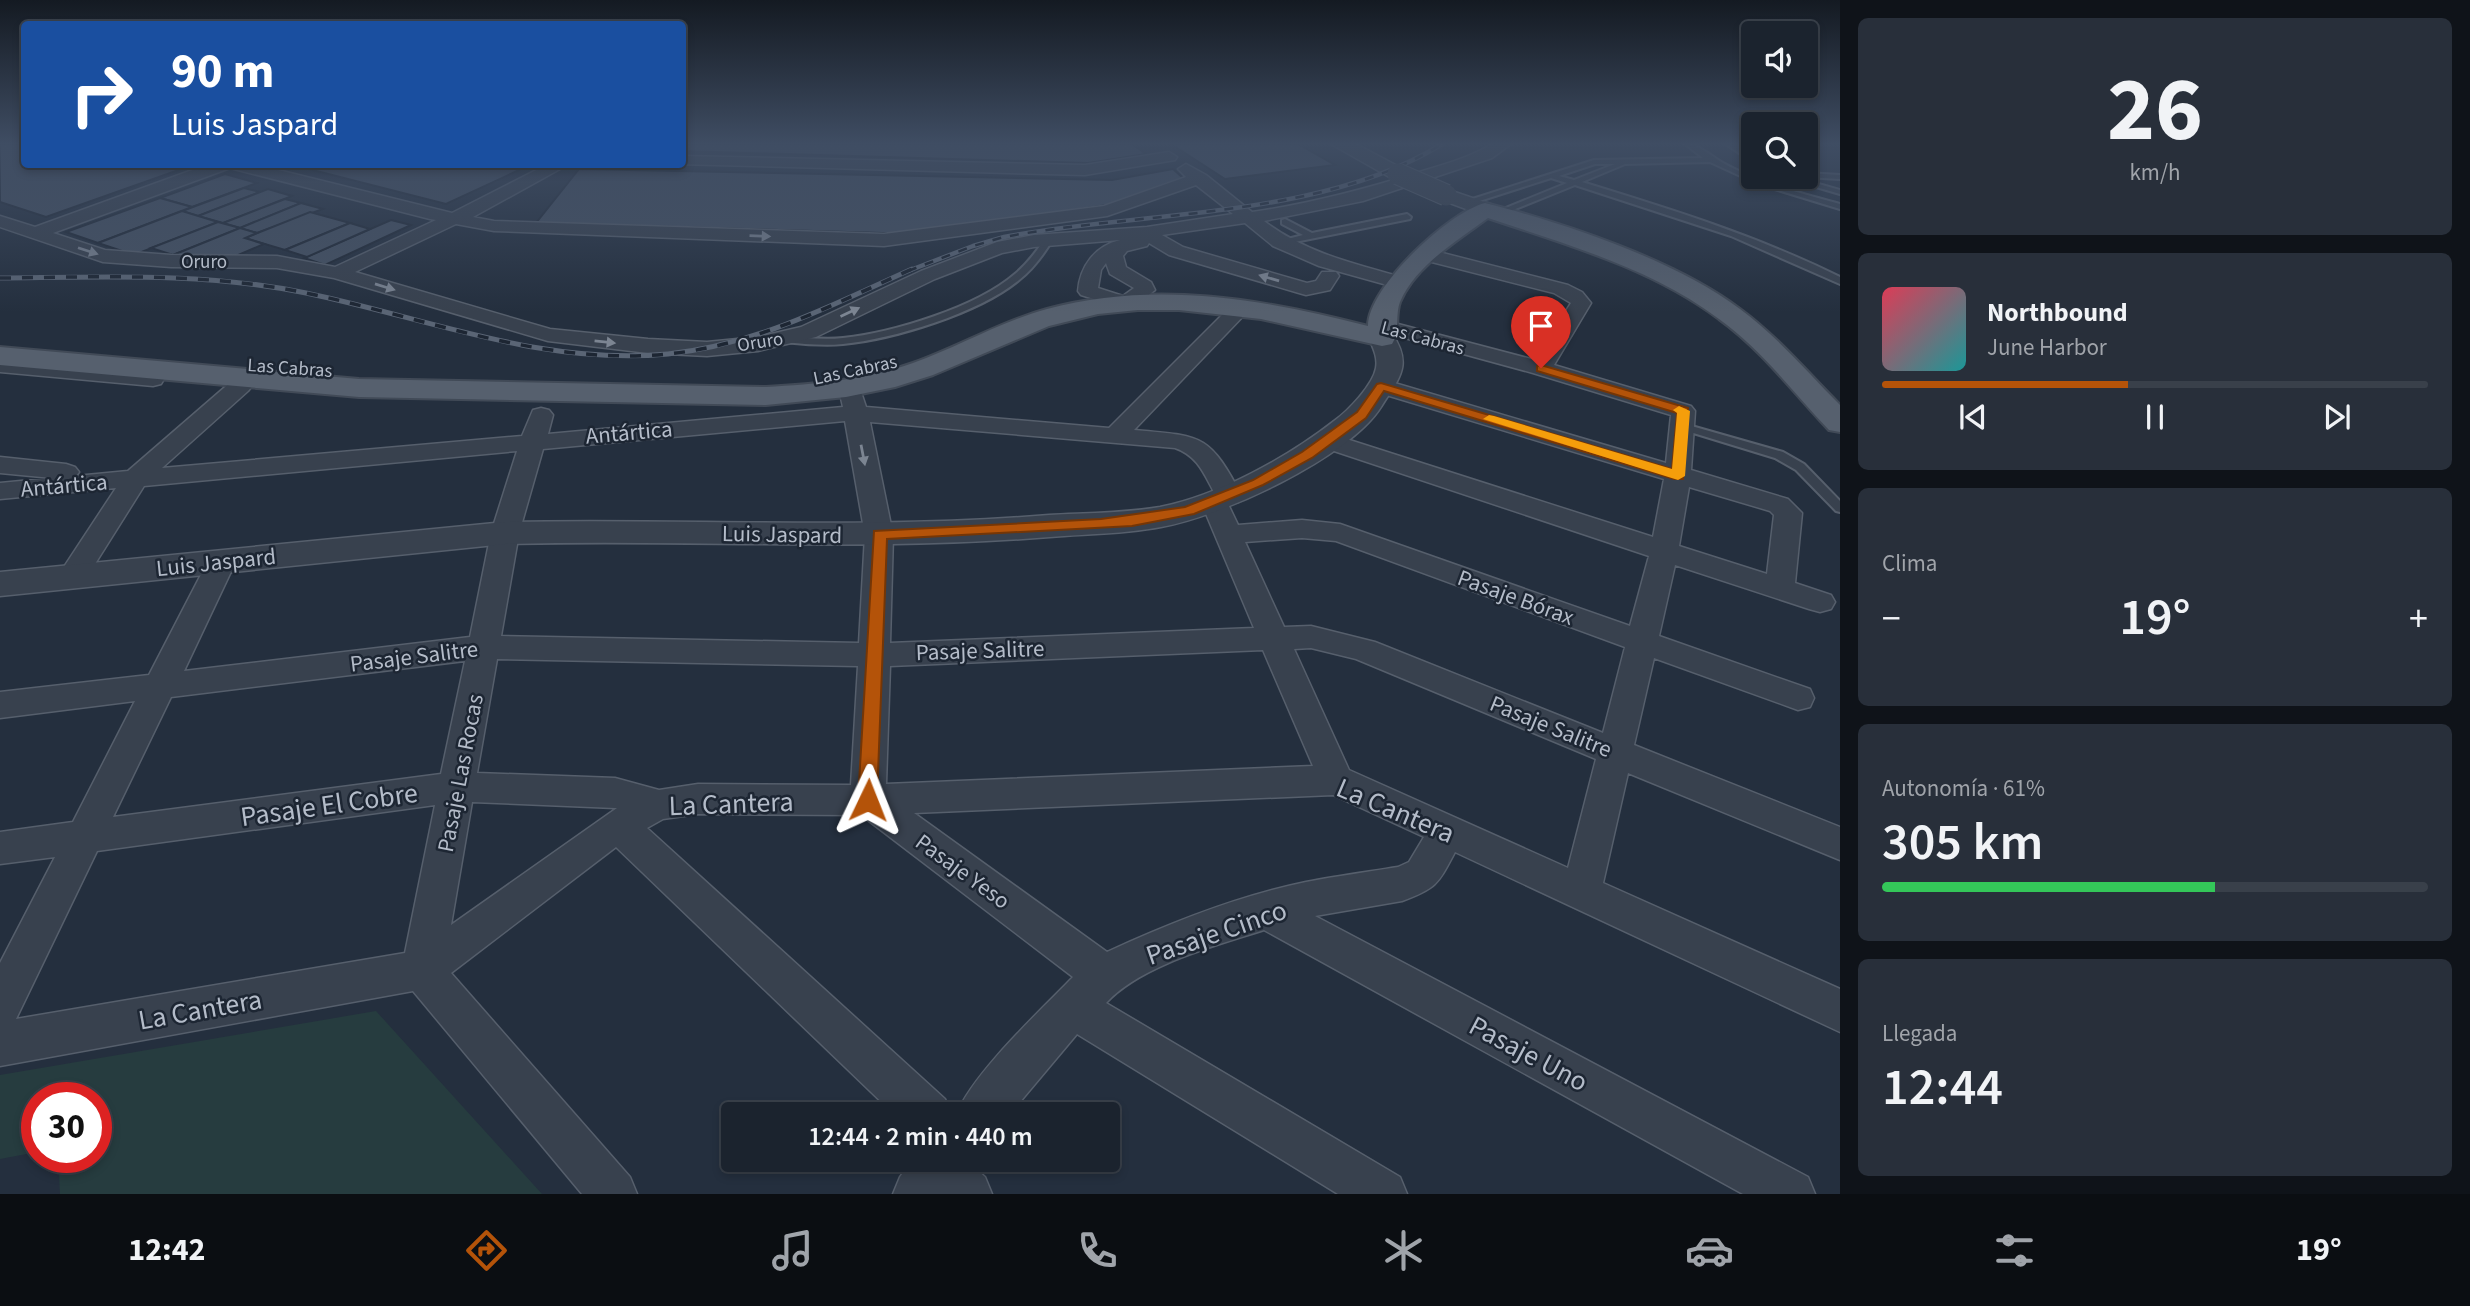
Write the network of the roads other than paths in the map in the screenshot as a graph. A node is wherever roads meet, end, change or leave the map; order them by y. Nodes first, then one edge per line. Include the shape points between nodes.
1 (128, 200) edge
2 (377, 200) edge
3 (492, 200) edge
4 (1141, 200) edge
5 (1224, 200) edge
6 (1346, 200) edge
7 (1384, 200) edge
8 (1458, 200) edge
9 (1488, 200) edge
10 (1501, 200) edge
11 (1626, 200) edge
12 (1816, 200) edge
13 (1473, 206) junction
14 (1840, 207) edge
15 (1407, 217) dead end
16 (454, 219) junction
17 (0, 221) edge
18 (1285, 222) junction
19 (1250, 224) junction
20 (36, 233) junction
21 (1311, 236) junction
22 (1049, 239) junction
23 (1155, 239) junction
24 (1280, 242) junction
25 (1121, 245) junction
26 (1427, 255) junction
27 (1333, 270) junction
28 (337, 273) junction
29 (1840, 281) edge
30 (1398, 282) junction
31 (1088, 291) junction
32 (1135, 294) junction
33 (1242, 306) junction
34 (1381, 331) junction
35 (782, 339) junction
36 (0, 341) edge
37 (0, 356) edge
38 (0, 365) edge
39 (1541, 368) junction
40 (1381, 386) junction
41 (853, 400) junction
42 (541, 415) dead end
43 (1682, 418) junction
44 (1840, 423) edge
45 (1115, 436) junction
46 (534, 440) junction
47 (1328, 441) junction
48 (0, 465) edge
49 (1678, 476) junction
50 (136, 478) junction
51 (0, 491) edge
52 (1221, 499) junction
53 (1840, 508) edge
54 (505, 533) junction
55 (1228, 534) junction
56 (879, 535) junction
57 (1664, 551) junction
58 (222, 561) junction
59 (73, 576) junction
60 (0, 584) edge
61 (1780, 589) junction
62 (1820, 602) dead end
63 (1273, 637) junction
64 (1642, 643) junction
65 (484, 647) junction
66 (874, 654) junction
67 (160, 686) junction
68 (1798, 698) dead end
69 (0, 705) edge
70 (1615, 752) junction
71 (1336, 780) junction
72 (457, 787) junction
73 (868, 800) junction
74 (657, 806) junction
75 (618, 825) junction
76 (1447, 831) junction
77 (85, 837) junction
78 (1840, 844) edge
79 (0, 848) edge
80 (1581, 892) junction
81 (1267, 911) junction
82 (422, 970) junction
83 (1104, 975) junction
84 (0, 1007) edge
85 (1072, 1007) junction
86 (1840, 1011) edge
87 (0, 1044) edge
88 (915, 1102) edge
89 (990, 1102) edge
90 (613, 1194) edge
91 (1382, 1194) edge
92 (1791, 1194) edge

1 - 20 street
2 - 16 street
3 - 16 street
16 -> 4 street via 494,226 884,240 1107,212
5 - 19 street
6 - 19 street, Oruro
7 - 18 street, Oruro
8 - 13 street, bridge
9 - 13 lane
10 - 13 lane
11 - 29 lane via 1767,245
12 - 14 lane
13 - 26 main road
13 - 44 main road via 1634,262 1702,295 1745,327
15 - 21 lane
16 - 28 street
17 - 20 street, Oruro
18 - 19 street, Oruro
18 - 21 lane
19 - 22 street, Oruro
19 - 23 street
19 - 24 street
19 - 27 street via 1247,238 1264,250 1290,262
20 -> 28 street, Oruro via 103,256 277,262
21 - 24 lane
35 -> 22 street, Oruro via 808,332 965,259
22 - 35 lane via 1035,261 1006,286 962,307 845,341
23 - 25 street
27 -> 23 street via 1324,286 1306,289 1176,251
24 - 27 street
25 - 31 street via 1093,264
25 - 32 street via 1114,256 1117,270
26 - 30 main road
26 - 39 street via 1575,296 1581,303
27 - 30 street
28 -> 35 street, Oruro via 548,335 707,349
30 - 34 main road via 1389,296
31 - 32 main road, Las Cabras
31 - 36 main road, Las Cabras via 1052,298 891,363 820,378 767,383 370,373
32 - 33 main road, Las Cabras
32 - 34 main road, Las Cabras via 1214,290 1301,306
32 - 41 main road, Las Cabras via 1039,320
33 - 34 main road, Las Cabras
33 - 45 street
34 - 39 street, Las Cabras
34 - 40 street, Luis Jaspard via 1391,370
34 - 43 street, Las Cabras
37 - 41 main road, Las Cabras via 359,388
38 - 50 street via 240,386
39 - 43 street, Las Cabras
40 - 47 street, Luis Jaspard via 1361,415
40 - 49 street
41 - 45 street, Antártica via 890,418
41 - 46 street, Antártica
41 -> 56 street
42 - 46 street, Pasaje Las Rocas
43 - 49 street
43 - 53 lane via 1779,455 1800,467
45 - 52 street, Antártica via 1194,444 1203,450
46 - 50 street, Antártica
46 - 54 street, Pasaje Las Rocas
47 - 52 street, Luis Jaspard via 1284,469
47 - 57 street
48 - 50 street
49 - 57 street
49 - 61 street via 1787,510
50 - 51 street, Antártica
50 - 59 street
52 - 55 street
52 - 56 street, Luis Jaspard via 1189,511 1132,521
54 - 56 street, Luis Jaspard
54 - 58 street, Luis Jaspard
54 - 65 street, Pasaje Las Rocas
55 - 63 street
55 - 64 street, Pasaje Bórax via 1302,529 1340,533
56 - 66 street
57 - 61 street
57 - 64 street
58 - 59 street, Luis Jaspard
58 - 67 street
59 - 60 street, Luis Jaspard
61 - 62 street
63 - 66 street, Pasaje Salitre
63 - 70 street, Pasaje Salitre via 1346,643
63 - 71 street
64 - 68 street, Pasaje Bórax
64 - 70 street
65 - 66 street, Pasaje Salitre
65 - 67 street, Pasaje Salitre
65 - 72 street, Pasaje Las Rocas
66 - 73 street
67 - 69 street, Pasaje Salitre
67 - 77 street
70 - 78 street, Pasaje Salitre
70 - 80 street
71 - 73 street, La Cantera
71 - 76 street, La Cantera
72 - 74 street, Pasaje El Cobre via 615,793
72 - 77 street, Pasaje El Cobre
72 - 82 street, Pasaje Las Rocas
73 - 74 street, La Cantera via 698,799
73 - 83 street, Pasaje Yeso
74 - 75 street, La Cantera
75 - 82 street, La Cantera
75 - 88 street
76 - 80 street, La Cantera
76 - 81 street, Pasaje Cinco via 1423,874 1402,884
77 - 79 street, Pasaje El Cobre
77 - 84 street
80 - 86 street, La Cantera
81 - 83 street, Pasaje Cinco via 1178,939
81 - 92 street, Pasaje Uno
82 - 87 street, La Cantera
82 - 90 street
83 - 85 street, Pasaje Cinco
85 - 89 street, Pasaje Cinco
85 - 91 street

